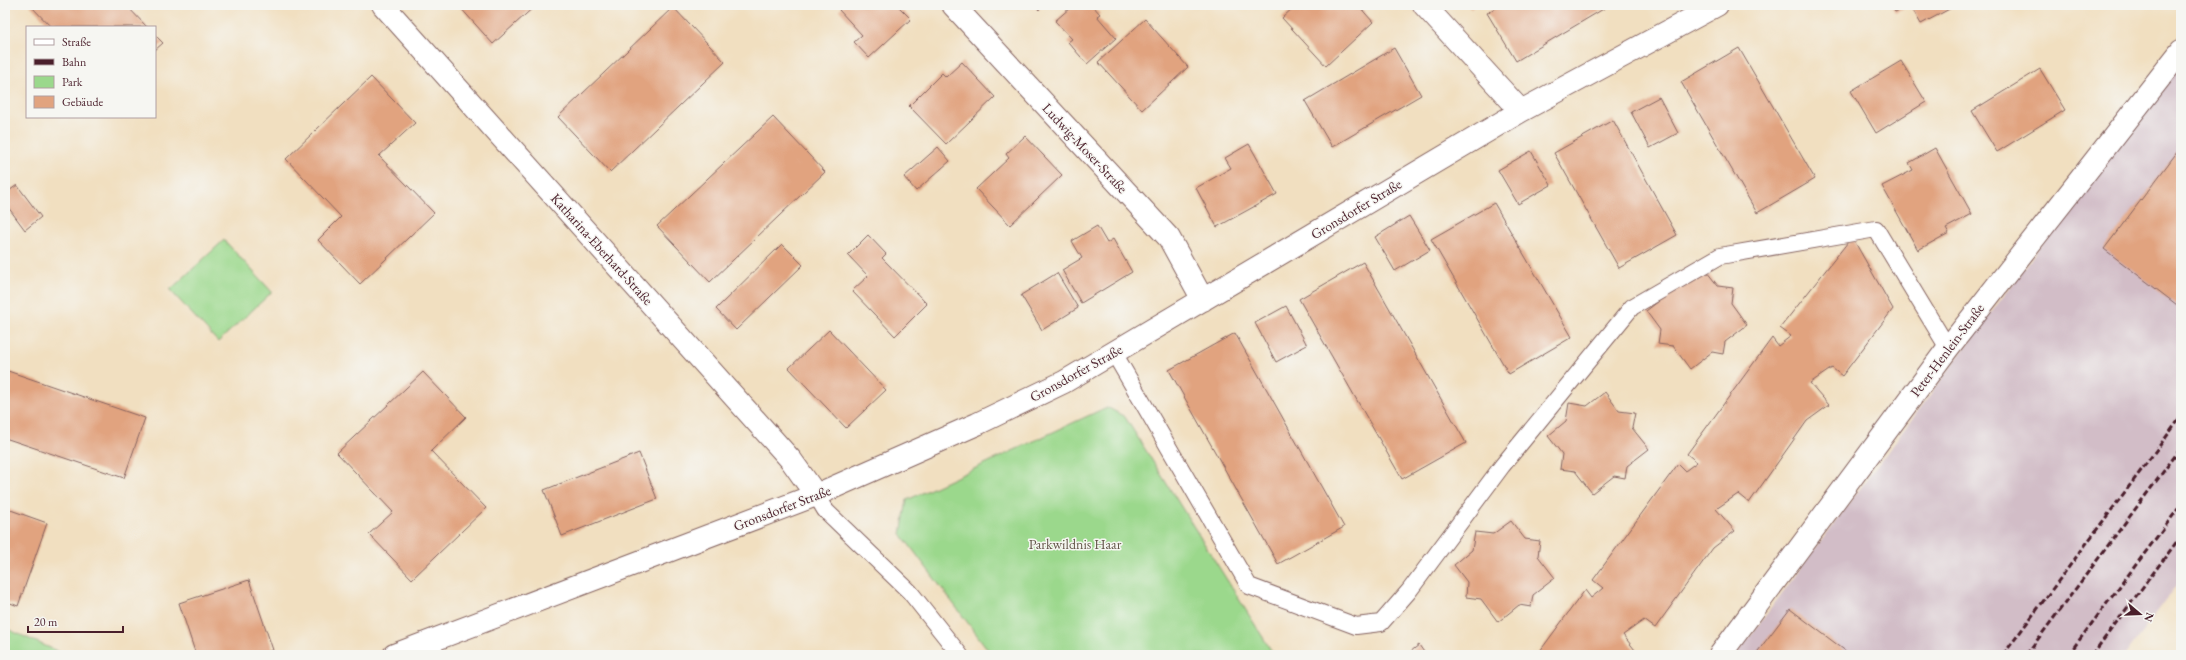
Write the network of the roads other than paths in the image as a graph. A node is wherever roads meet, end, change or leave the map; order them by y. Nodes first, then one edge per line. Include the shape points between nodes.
1 (383, 5) edge
2 (953, 5) edge
3 (1424, 5) edge
4 (1717, 5) edge
5 (2181, 52) edge
6 (1521, 111) junction
7 (1204, 300) junction
8 (1948, 348) junction
9 (1114, 353) junction
10 (816, 495) junction
11 (394, 655) edge
12 (960, 655) edge
13 (1720, 655) edge

1 - 10 street, Katharina-Eberhard-Straße via 791,460
2 - 7 street, Ludwig-Moser-Straße via 1169,238
3 - 6 street
4 - 6 street, Gronsdorfer Straße
5 - 8 street, Peter-Henlein-Straße
6 - 7 street, Gronsdorfer Straße
7 - 9 street, Gronsdorfer Straße
8 - 9 lane via 1876,229 1720,256 1632,307 1502,466 1409,591 1381,623 1356,626 1249,586
8 - 13 street, Peter-Henlein-Straße
9 - 10 street, Gronsdorfer Straße via 1064,382 983,421
10 - 11 street, Gronsdorfer Straße
10 - 12 lane via 825,510 910,592

